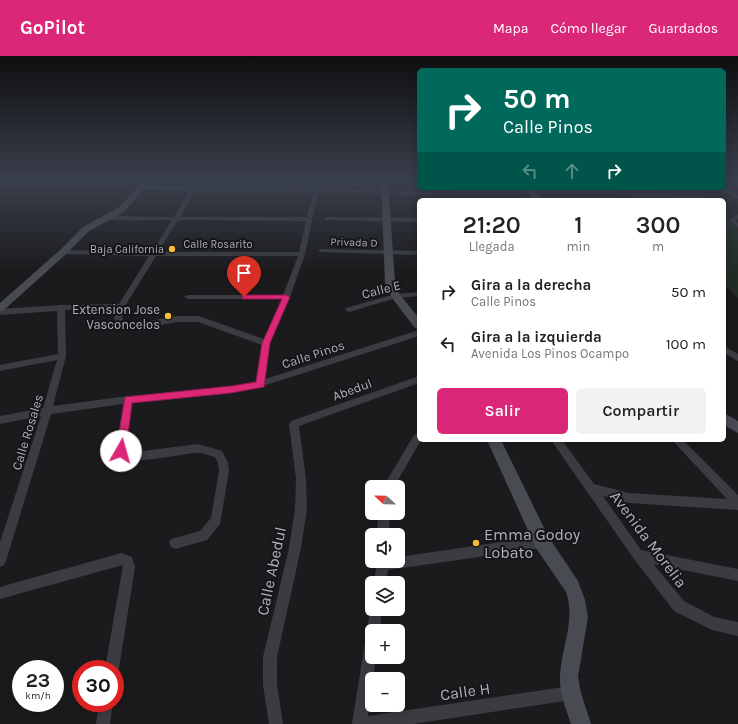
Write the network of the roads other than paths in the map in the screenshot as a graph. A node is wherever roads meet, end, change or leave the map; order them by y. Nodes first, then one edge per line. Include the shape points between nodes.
1 (119, 211) edge
2 (181, 211) edge
3 (312, 211) edge
4 (386, 211) edge
5 (738, 216) edge
6 (106, 218) junction
7 (176, 219) junction
8 (310, 219) junction
9 (327, 219) dead end
10 (386, 220) junction
11 (417, 220) edge
12 (738, 226) edge
13 (321, 251) dead end
14 (63, 252) junction
15 (387, 253) junction
16 (417, 253) edge
17 (154, 254) junction
18 (302, 254) junction
19 (417, 294) edge
20 (396, 296) junction
21 (188, 297) dead end
22 (286, 297) junction
23 (121, 306) junction
24 (61, 307) junction
25 (0, 308) edge
26 (349, 310) dead end
27 (0, 312) edge
28 (417, 322) edge
29 (417, 334) edge
30 (266, 343) junction
31 (726, 349) edge
32 (62, 356) junction
33 (738, 358) edge
34 (0, 368) edge
35 (417, 380) edge
36 (260, 384) junction
37 (128, 400) junction
38 (47, 411) junction
39 (726, 419) edge
40 (0, 420) edge
41 (294, 424) joint
42 (738, 428) edge
43 (417, 438) dead end
44 (495, 442) edge
45 (557, 442) edge
46 (679, 442) edge
47 (392, 480) edge
48 (590, 488) junction
49 (738, 504) edge
50 (542, 542) junction
51 (175, 543) dead end
52 (638, 555) junction
53 (405, 560) edge
54 (0, 561) edge
55 (738, 575) edge
56 (0, 593) edge
57 (738, 629) edge
58 (114, 660) edge
59 (367, 664) edge
60 (571, 693) junction
61 (105, 712) edge
62 (103, 724) edge
63 (276, 724) edge
64 (358, 724) edge
65 (364, 724) edge
66 (581, 724) edge

1 - 6 street
2 - 7 street
3 - 8 street
4 - 10 street
5 - 12 street via 732,220
6 - 7 street
6 - 14 street via 86,228
7 - 8 street
7 - 17 street
8 - 18 street
9 - 10 street
10 - 11 street
10 - 15 street
13 - 15 street, Privada D
14 - 17 street, Calle Rosarito
14 - 25 street
15 - 16 street, Privada D
15 - 20 street via 390,283
17 - 18 street, Calle Rosarito
17 - 23 street
18 - 22 street
19 - 20 street, Calle E
20 - 26 street, Calle E
20 - 28 street
21 - 22 street
22 - 30 street
23 - 24 street
23 - 30 street via 118,318 121,324 133,327 177,318 199,319
24 - 27 street
24 - 32 street, Calle Rosales
29 - 36 street, Calle Pinos
30 - 36 street
31 - 33 street
32 - 34 street
32 - 38 street, Calle Rosales
35 - 41 street, Abedul
36 - 37 street, Calle Pinos via 231,390
37 - 38 street, Calle Pinos
37 - 51 street via 121,451 127,455 198,448 218,454 222,462 224,471 216,520 203,536
38 - 40 street, Calle Pinos
38 - 54 street, Calle Rosales
39 - 42 street
41 - 63 street, Calle Abedul via 302,479 301,509 270,657 270,685
43 - 47 street
44 - 50 street
45 - 48 street, Avenida Morelia
46 - 49 street
48 - 49 street via 629,498
48 - 52 street, Avenida Morelia
50 - 53 street
50 - 60 street via 572,587 577,600 579,617 569,677
52 - 55 street
52 - 57 street, Avenida Morelia via 679,606 712,623
56 - 58 street via 121,559 128,561
59 - 64 street
60 - 65 street, Calle H
60 - 66 street
61 - 62 street

